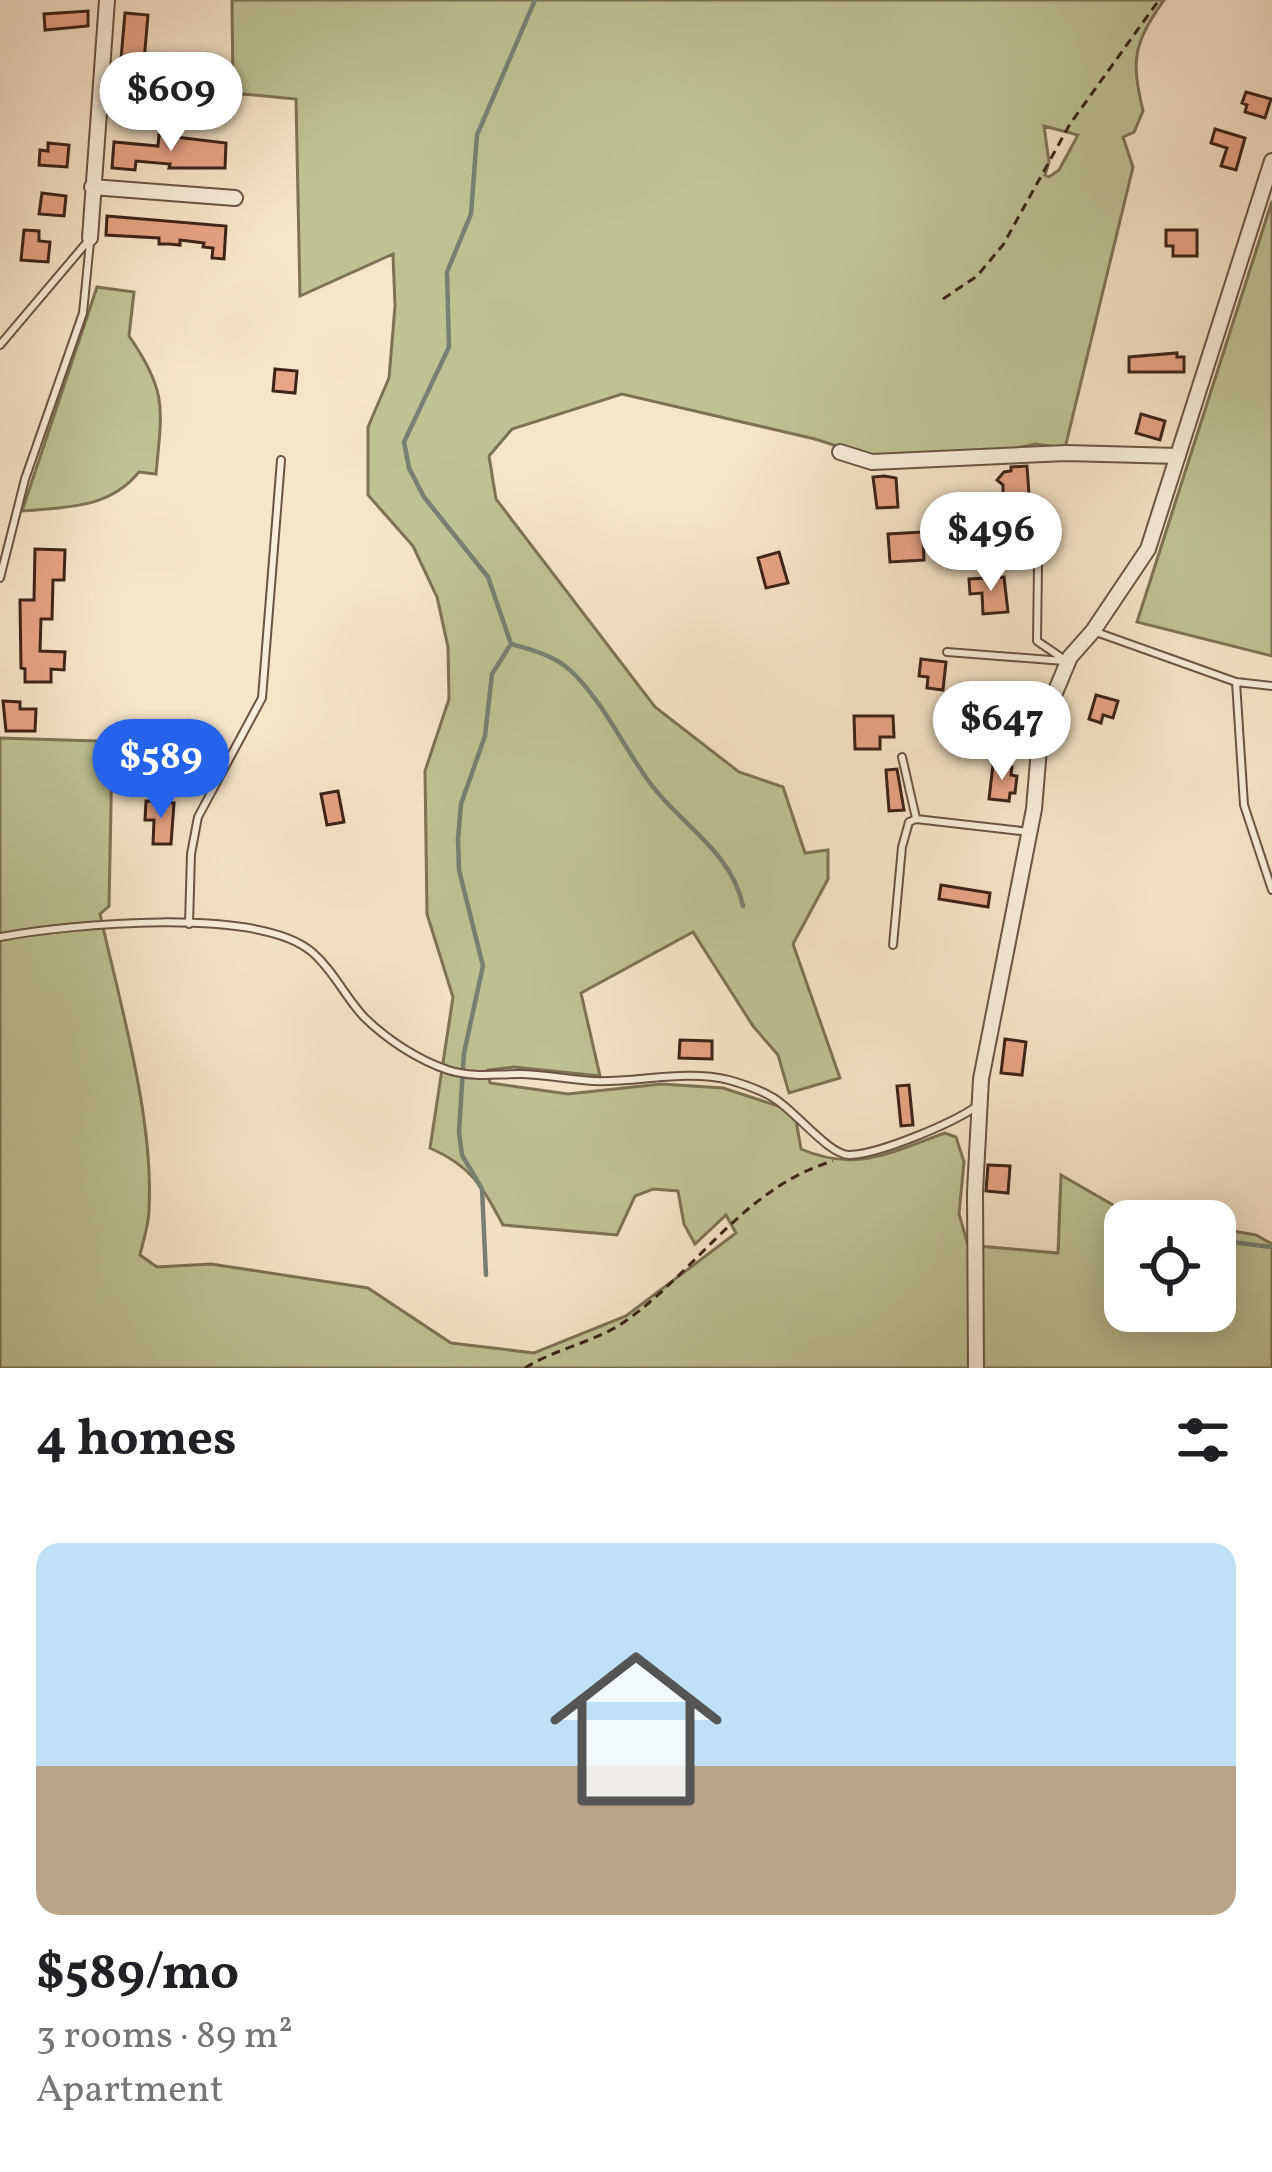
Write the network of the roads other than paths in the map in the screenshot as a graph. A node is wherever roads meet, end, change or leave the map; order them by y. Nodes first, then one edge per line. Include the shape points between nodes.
1 (107, 0) edge
2 (1272, 161) edge
3 (92, 187) junction
4 (235, 198) dead end
5 (90, 238) junction
6 (0, 345) edge
7 (840, 452) dead end
8 (1178, 456) junction
9 (281, 460) dead end
10 (1038, 564) dead end
11 (0, 578) edge
12 (1093, 631) junction
13 (947, 652) dead end
14 (1068, 661) junction
15 (1237, 682) junction
16 (1272, 686) edge
17 (902, 757) dead end
18 (916, 819) junction
19 (1030, 832) junction
20 (1272, 890) edge
21 (189, 924) junction
22 (0, 937) edge
23 (892, 946) dead end
24 (980, 1103) junction
25 (976, 1368) edge

1 - 3 street
2 - 8 street
3 - 4 street
3 - 5 street
5 - 6 lane
5 - 11 lane via 83,313
7 - 8 street via 872,462
8 - 12 street via 1148,549
9 - 21 lane via 262,698 198,817
10 - 14 lane via 1036,641
12 - 14 street
12 - 15 lane
13 - 14 lane
14 - 19 street via 1039,749
15 - 16 lane
15 - 20 lane via 1244,806
17 - 18 lane
18 - 19 lane
18 - 23 lane via 902,848
19 - 24 street
21 - 22 lane
21 - 24 lane via 298,940 363,1016 426,1062 454,1072 726,1079 770,1095 836,1153 852,1155
24 - 25 street

